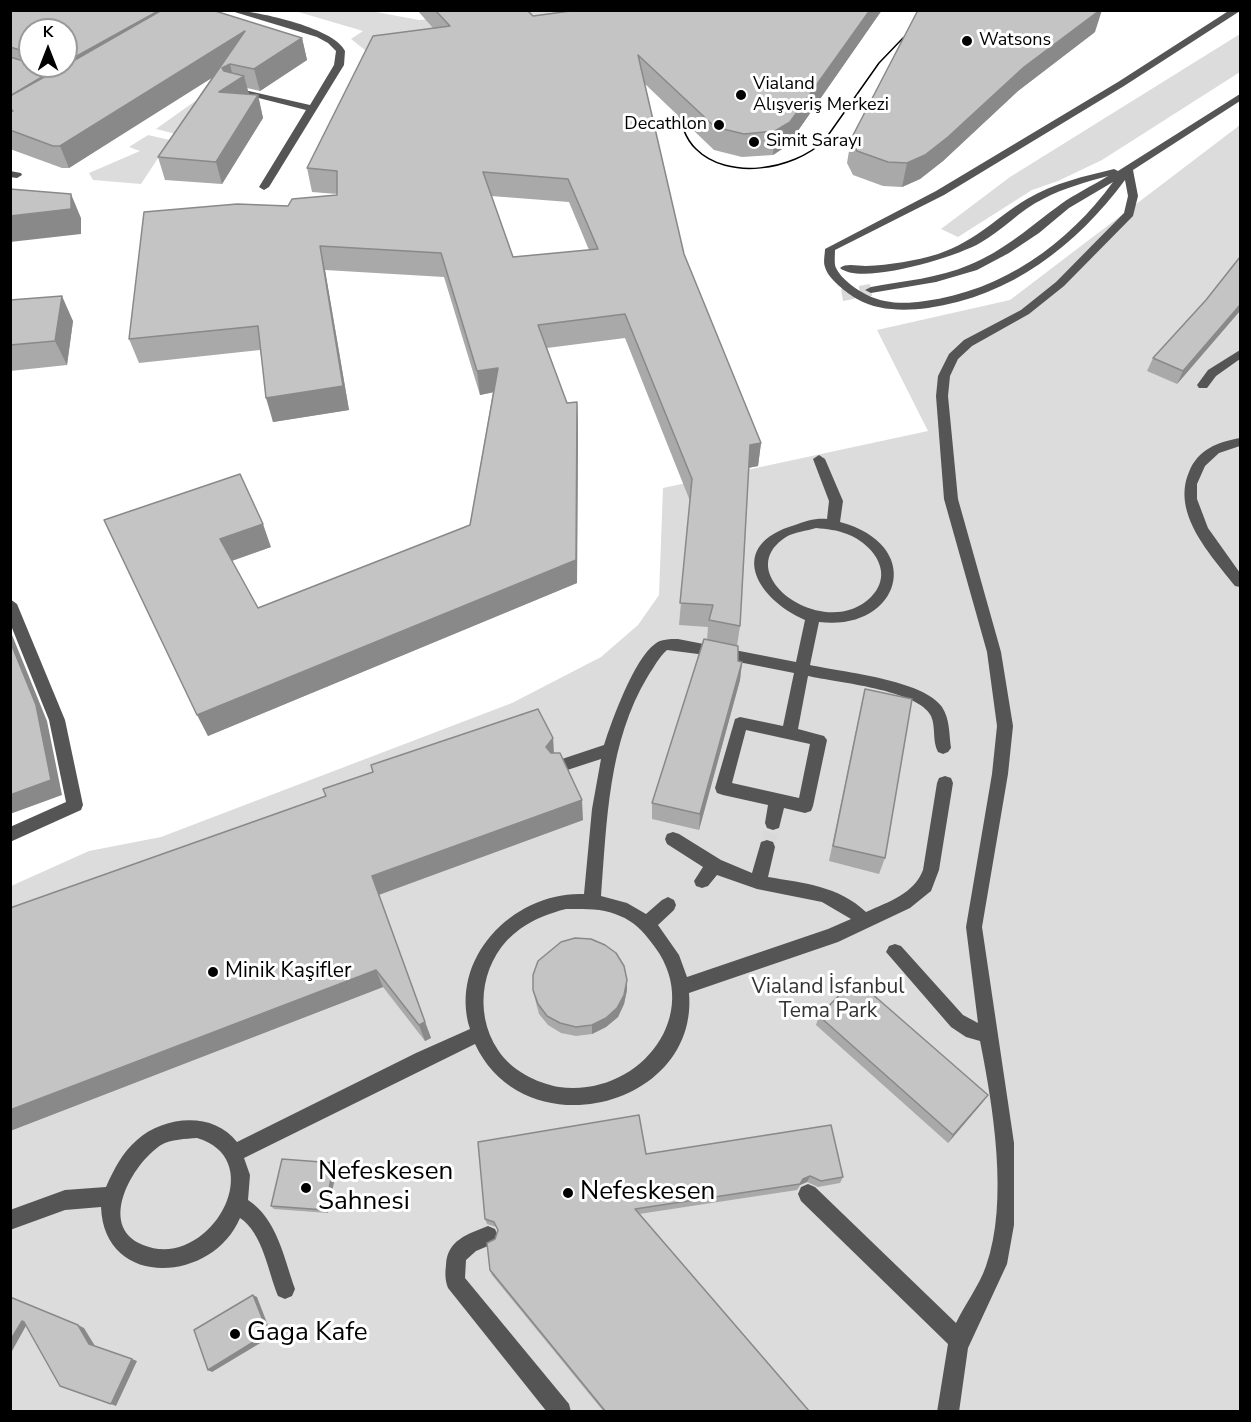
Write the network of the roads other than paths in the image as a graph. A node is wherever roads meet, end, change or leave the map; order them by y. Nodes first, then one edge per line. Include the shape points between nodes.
1 (231, 10) edge
2 (1237, 10) edge
3 (235, 91) edge
4 (1240, 97) edge
5 (312, 108) junction
6 (1128, 169) junction
7 (264, 187) dead end
8 (845, 268) dead end
9 (871, 291) tunnel mouth
10 (1240, 354) edge
11 (1203, 385) dead end
12 (1240, 442) edge
13 (819, 459) dead end
14 (833, 524) junction
15 (1240, 582) edge
16 (10, 604) edge
17 (813, 616) junction
18 (802, 669) junction
19 (789, 734) junction
20 (943, 748) dead end
21 (610, 749) junction
22 (558, 767) edge
23 (945, 783) dead end
24 (777, 800) junction
25 (773, 823) tunnel mouth
26 (10, 835) edge
27 (673, 839) dead end
28 (767, 847) tunnel mouth
29 (714, 866) junction
30 (702, 881) dead end
31 (758, 882) junction
32 (592, 902) junction
33 (668, 905) dead end
34 (863, 920) junction
35 (646, 925) junction
36 (895, 952) dead end
37 (681, 987) junction
38 (480, 1033) junction
39 (988, 1034) junction
40 (233, 1154) junction
41 (808, 1194) edge
42 (113, 1196) junction
43 (237, 1204) junction
44 (10, 1220) edge
45 (488, 1236) edge
46 (285, 1289) dead end
47 (959, 1340) junction
48 (561, 1412) edge
49 (948, 1412) edge

1 - 5 street via 307,31 339,47 339,65
2 - 6 street via 940,193 830,249 830,268 844,286 864,300 881,305 932,304 971,297 1031,267 1092,215
3 - 5 street
4 - 6 street
5 - 7 street
6 - 8 street via 1077,181 1032,201 972,244 936,257 904,265
6 - 9 street via 973,268
6 - 39 street via 1133,196 1129,214 1060,284 1025,312 968,343 952,357 944,376 942,396 951,499 994,652 1005,726 974,927
10 - 11 street via 1212,373
12 - 15 street via 1208,452 1190,479 1190,497 1211,545
13 - 14 street via 836,501
14 - 17 street via 798,525 781,532 761,556 765,586 793,610
14 - 17 street via 858,532 875,544 886,559 890,575 880,598 856,614
16 - 26 street via 57,720 75,805
17 - 18 street
18 - 19 street
18 - 20 street via 908,691 930,702 940,715
18 - 21 street via 668,644 659,648 639,677
19 - 24 street via 819,740 805,806
19 - 24 street via 740,723 723,788
21 - 22 street
21 - 32 street
23 - 34 street via 925,886 904,903
24 - 25 street
27 - 29 street
28 - 31 street
29 - 30 street
29 - 31 street
31 - 34 street via 824,894 855,910
32 - 35 street via 629,912
32 - 38 street via 566,902 535,910 508,927 493,944 475,984 474,1016
33 - 35 street
34 - 37 street via 832,936
35 - 37 street via 672,956
36 - 39 street via 957,1021 972,1031
37 - 38 street via 679,1020 665,1051 641,1076 609,1092 573,1098 538,1092 507,1074 485,1047
38 - 40 street
39 - 47 street via 1002,1107 1005,1188 1000,1253
40 - 42 street via 215,1134 197,1129 177,1130 138,1151 123,1169
40 - 43 street via 241,1181
41 - 47 street
42 - 43 street via 111,1213 116,1233 128,1249 146,1259 167,1261 210,1243 227,1225
42 - 44 street via 65,1200
43 - 46 street via 255,1216 265,1233
45 - 48 street via 456,1255 454,1281
47 - 49 street

